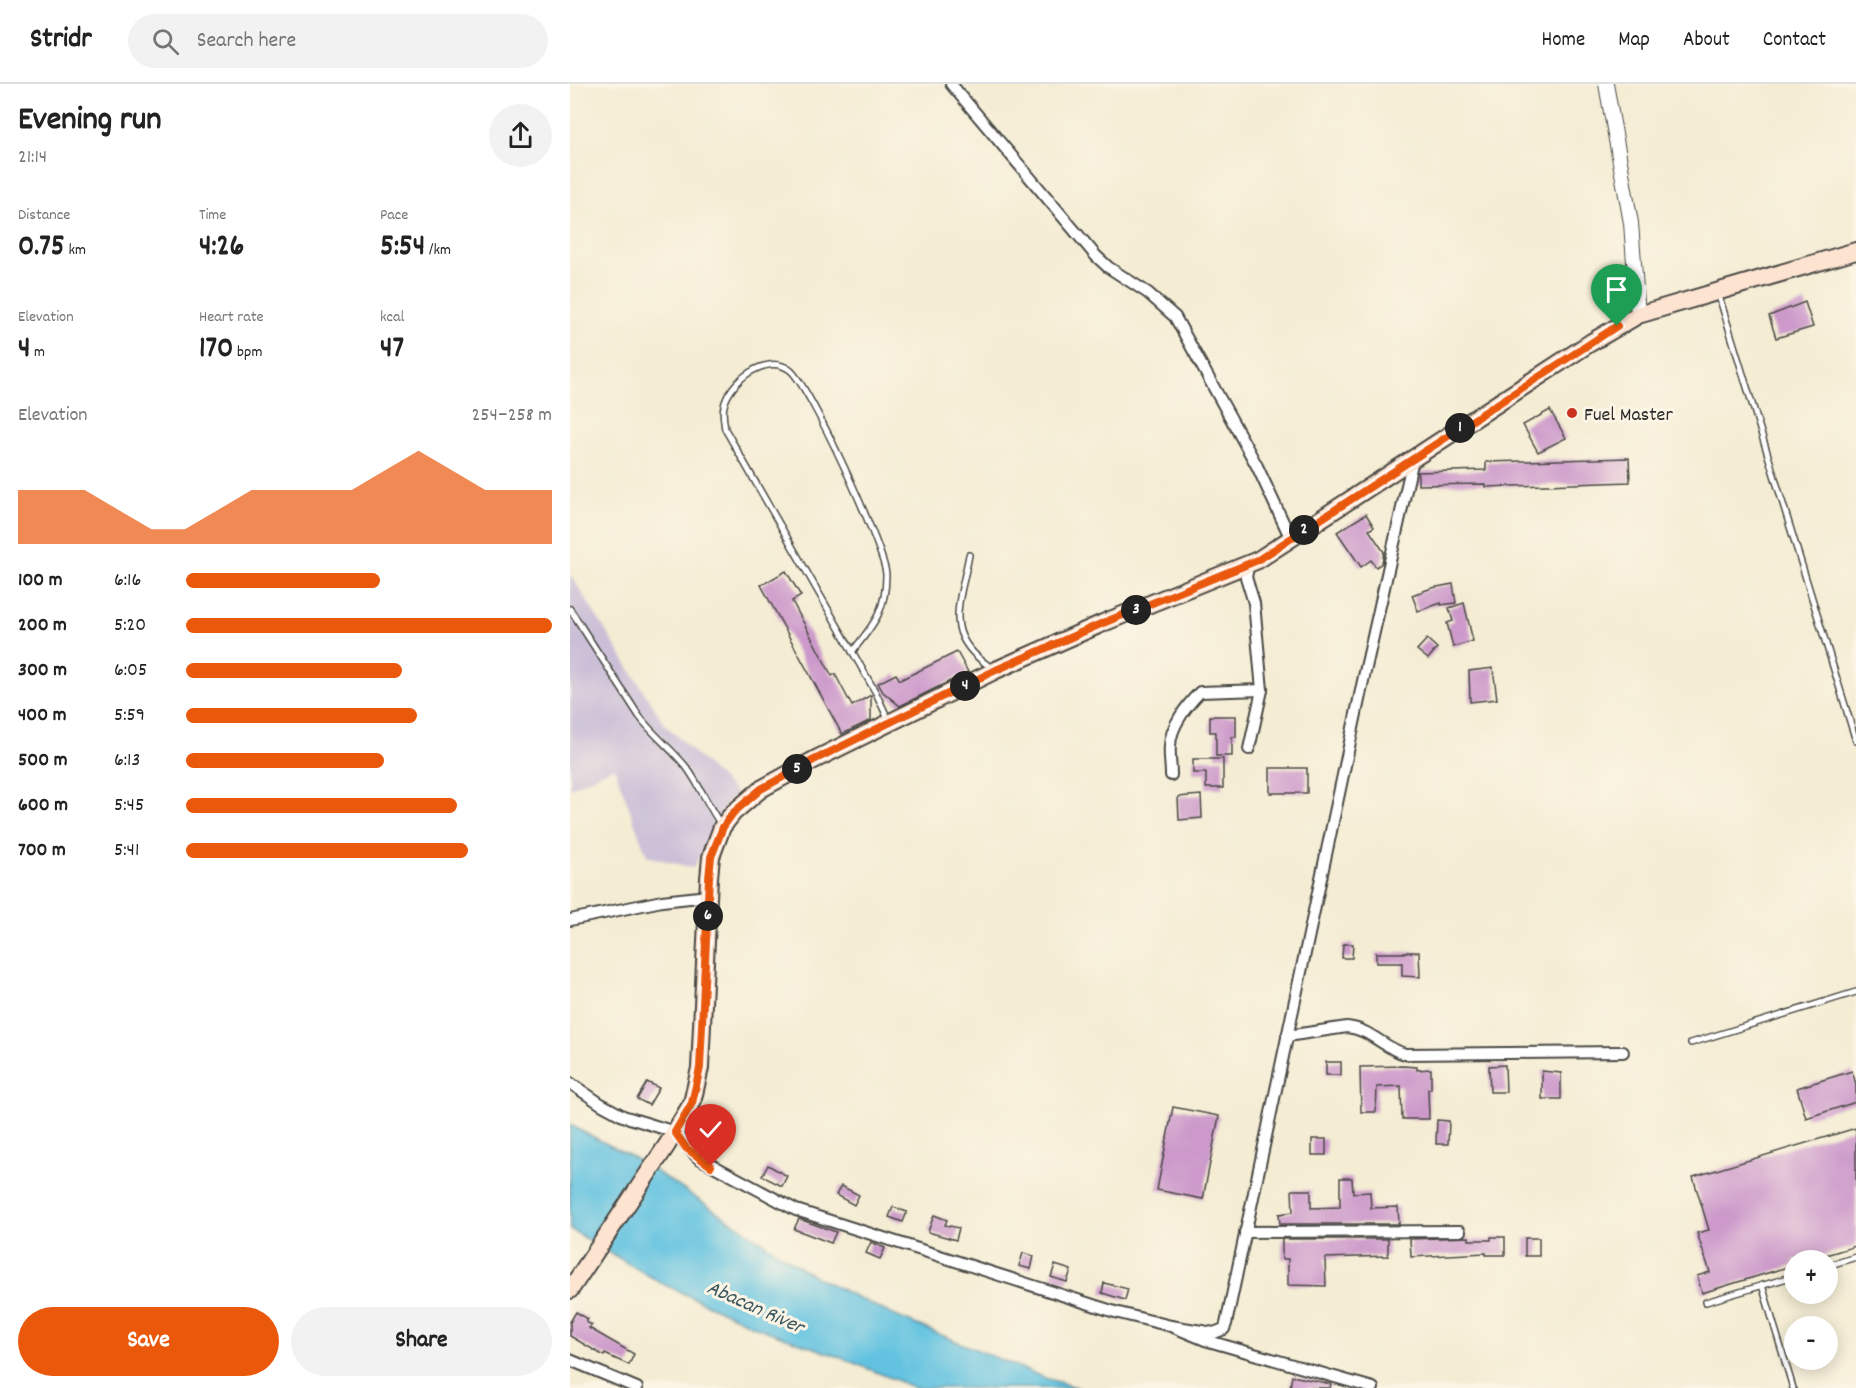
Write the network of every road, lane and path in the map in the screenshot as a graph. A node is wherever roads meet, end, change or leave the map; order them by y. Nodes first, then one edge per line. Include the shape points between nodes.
1 (951, 84) edge
2 (1606, 84) edge
3 (1856, 251) edge
4 (1717, 292) junction
5 (1638, 315) junction
6 (1413, 459) junction
7 (1291, 539) junction
8 (969, 555) dead end
9 (1249, 563) junction
10 (570, 609) edge
11 (852, 652) junction
12 (996, 670) junction
13 (1262, 690) junction
14 (890, 723) junction
15 (1856, 741) edge
16 (1249, 749) dead end
17 (1171, 775) dead end
18 (723, 827) junction
19 (708, 896) junction
20 (570, 920) edge
21 (1856, 992) edge
22 (1287, 1036) junction
23 (1691, 1043) dead end
24 (1623, 1052) dead end
25 (570, 1083) edge
26 (671, 1138) junction
27 (1460, 1231) dead end
28 (1245, 1232) junction
29 (1856, 1257) edge
30 (1838, 1263) edge
31 (1784, 1279) edge
32 (1762, 1285) junction
33 (570, 1290) edge
34 (1706, 1302) dead end
35 (1171, 1326) junction
36 (570, 1360) edge
37 (621, 1384) edge
38 (637, 1388) edge
39 (1373, 1388) edge
40 (1793, 1388) edge

1 - 7 street via 1096,256 1175,317 1257,466
2 - 5 street via 1631,223
3 - 4 main road
4 - 5 main road
4 - 15 lane
5 - 6 main road
6 - 7 main road
6 - 22 street
7 - 9 main road
8 - 12 lane via 958,626 974,656
9 - 12 main road
9 - 13 street via 1246,577 1254,603
10 - 18 lane via 639,716 692,775
11 - 11 lane via 725,429 724,406 732,387 753,370 773,364 789,369 800,381 880,549 886,573 884,605
11 - 14 lane
12 - 14 main road
13 - 16 street
13 - 17 street via 1200,692 1171,735
14 - 18 main road via 761,789
18 - 19 main road via 711,857
19 - 20 street
19 - 26 main road via 700,1068 692,1103
21 - 23 lane
22 - 24 street via 1357,1028 1406,1054
22 - 28 street
25 - 26 street via 623,1116
26 - 33 main road
26 - 35 street via 697,1157 796,1210 1115,1312
27 - 28 street
28 - 35 street via 1224,1329 1214,1333
29 - 30 lane
31 - 32 lane
32 - 34 lane
32 - 40 lane
35 - 39 street via 1204,1340
36 - 37 street
37 - 38 street

